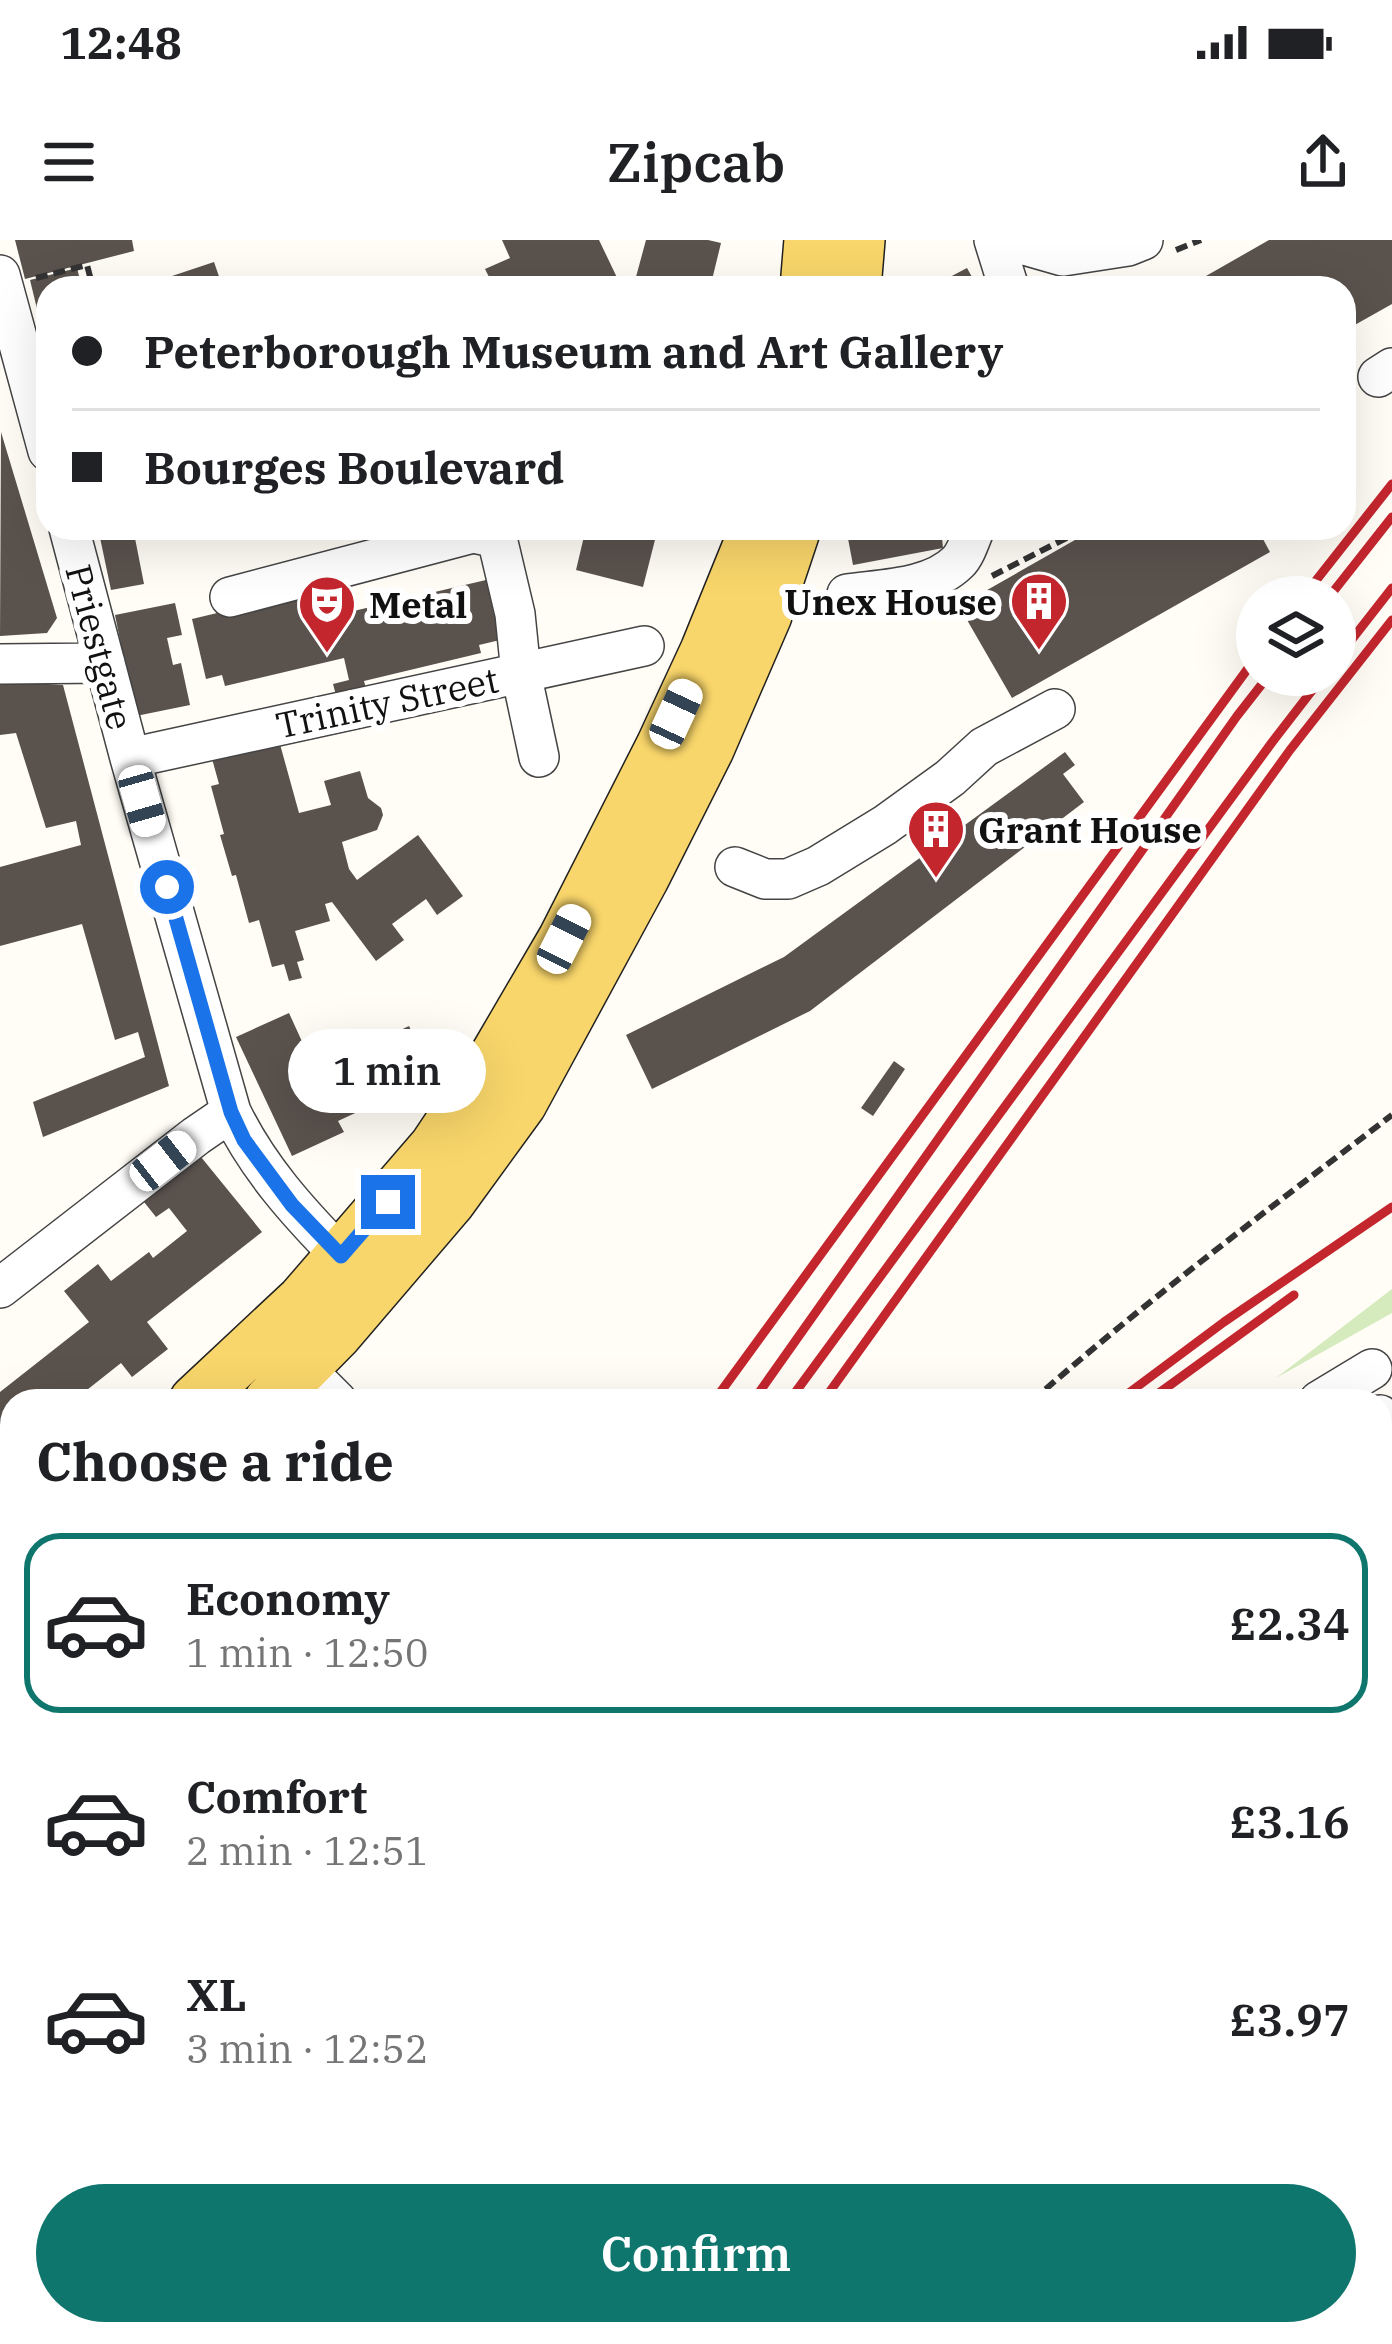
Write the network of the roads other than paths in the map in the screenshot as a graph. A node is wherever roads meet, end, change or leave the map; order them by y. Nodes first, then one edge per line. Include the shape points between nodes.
1 (810, 240) edge
2 (994, 240) edge
3 (1007, 240) edge
4 (1143, 240) edge
5 (807, 276) edge
6 (1005, 276) edge
7 (2, 280) edge
8 (36, 406) edge
9 (71, 540) edge
10 (446, 540) edge
11 (497, 540) edge
12 (751, 540) edge
13 (791, 540) edge
14 (970, 540) edge
15 (847, 594) dead end
16 (230, 597) dead end
17 (644, 646) dead end
18 (105, 663) junction
19 (0, 664) edge
20 (521, 673) junction
21 (1055, 709) dead end
22 (539, 757) dead end
23 (130, 758) junction
24 (735, 867) dead end
25 (231, 1112) junction
26 (341, 1256) junction
27 (0, 1288) edge
28 (246, 1352) junction
29 (207, 1389) edge
30 (303, 1389) edge
31 (305, 1389) edge

1 - 5 main road
2 - 6 street
3 - 4 street via 1063,256
7 - 8 street
9 - 18 street, Priestgate
10 - 16 street
11 - 20 street
12 - 26 main road via 680,708 564,939 435,1147
13 - 31 main road via 708,749 521,1103
14 - 15 street via 942,575
17 - 20 street, Trinity Street
18 - 19 street
18 - 23 street, Priestgate
20 - 22 street
20 - 23 street, Trinity Street
21 - 24 street via 984,747 886,825 818,866 788,879
23 - 25 street, Priestgate
25 - 26 street, Priestgate via 292,1205
25 - 27 street
26 - 28 main road
28 - 29 main road
28 - 30 street via 277,1358

